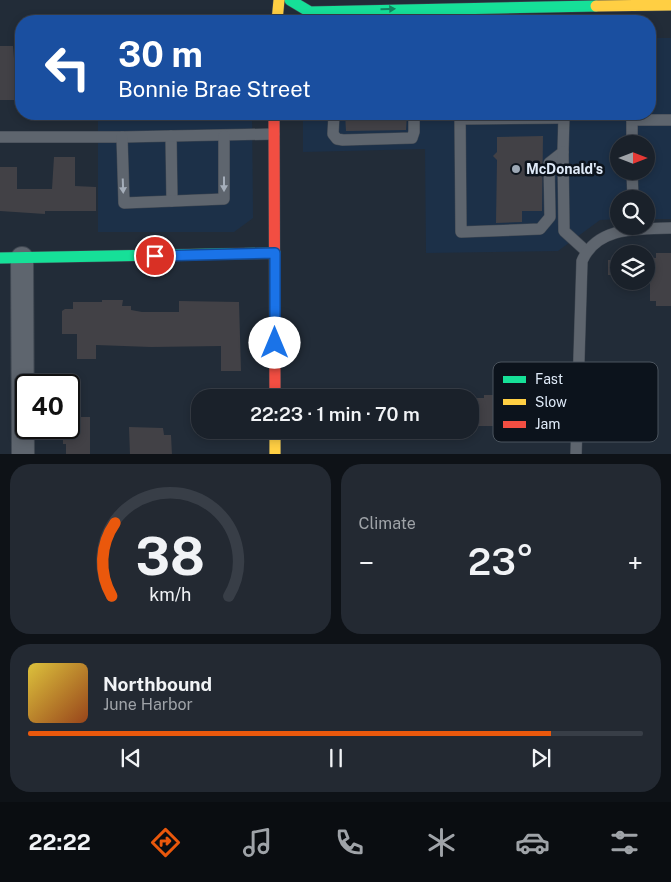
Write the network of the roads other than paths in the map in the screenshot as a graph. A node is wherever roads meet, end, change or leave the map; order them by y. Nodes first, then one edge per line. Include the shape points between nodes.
1 (279, 0) edge
2 (290, 0) edge
3 (630, 2) edge
4 (671, 5) edge
5 (440, 8) junction
6 (414, 9) junction
7 (278, 15) edge
8 (328, 15) edge
9 (345, 15) edge
10 (414, 15) edge
11 (440, 15) edge
12 (630, 15) edge
13 (656, 119) edge
14 (274, 120) edge
15 (334, 120) edge
16 (414, 120) edge
17 (460, 120) edge
18 (564, 120) edge
19 (632, 120) edge
20 (671, 120) edge
21 (274, 134) junction
22 (632, 135) edge
23 (0, 136) edge
24 (172, 136) junction
25 (224, 136) junction
26 (122, 137) junction
27 (563, 152) junction
28 (172, 201) junction
29 (655, 228) edge
30 (671, 228) edge
31 (610, 234) edge
32 (586, 251) junction
33 (275, 253) junction
34 (11, 258) edge
35 (579, 362) edge
36 (275, 389) edge
37 (275, 439) edge
38 (23, 454) edge
39 (275, 454) edge

1 - 7 street
2 - 8 street via 310,12
3 - 4 street
3 - 5 street
3 - 12 lane
5 - 6 street
5 - 11 lane
9 -> 6 street
6 - 10 lane
13 - 20 lane
14 - 21 street
15 - 16 lane via 333,134 343,140 412,138
17 - 27 lane via 461,232 540,229 550,217 549,163
18 - 27 lane
19 - 22 lane
21 - 25 lane
21 - 33 street
23 - 26 lane
24 - 25 lane
24 - 26 lane
24 - 28 lane
25 -> 28 lane via 224,199
26 -> 28 lane via 124,203
27 - 32 lane via 564,230
29 - 30 lane
31 - 32 lane
32 - 35 lane via 582,261
33 - 34 street
33 - 36 street
34 - 38 street
37 - 39 street

